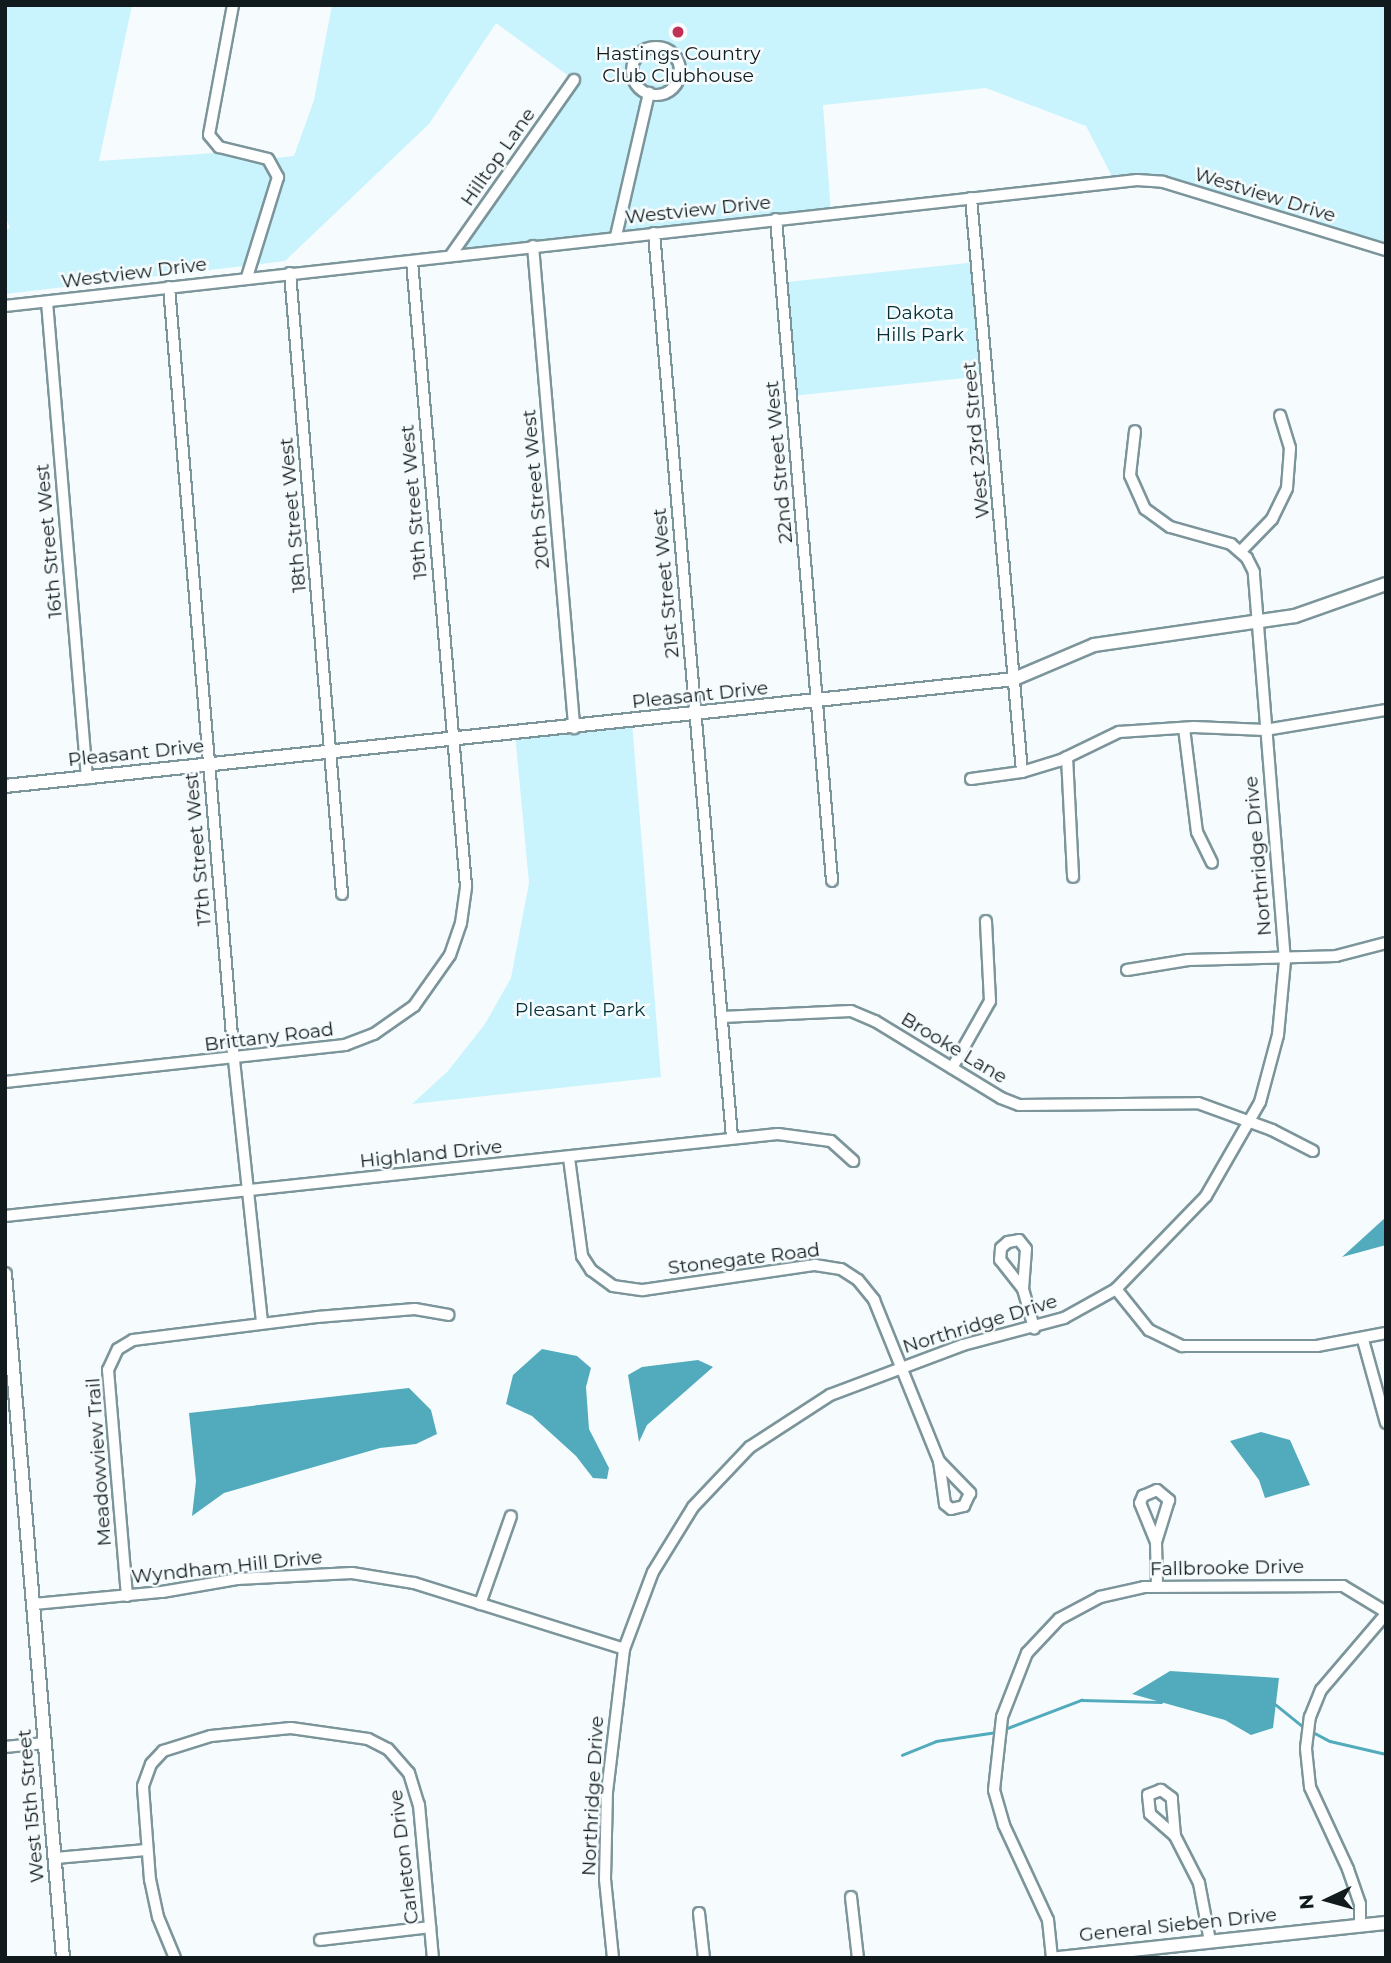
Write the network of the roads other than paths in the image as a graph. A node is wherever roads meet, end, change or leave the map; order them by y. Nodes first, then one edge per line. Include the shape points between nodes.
1 (233, 5) edge
2 (574, 80) dead end
3 (649, 93) junction
4 (971, 198) junction
5 (776, 219) junction
6 (654, 233) junction
7 (616, 236) junction
8 (533, 246) junction
9 (1386, 250) edge
10 (451, 255) junction
11 (412, 261) junction
12 (290, 274) junction
13 (247, 277) junction
14 (169, 287) junction
15 (47, 302) junction
16 (5, 306) edge
17 (1280, 415) dead end
18 (1135, 432) dead end
19 (1241, 551) junction
20 (1386, 584) edge
21 (1256, 622) junction
22 (1014, 679) junction
23 (817, 703) junction
24 (1386, 710) edge
25 (695, 715) junction
26 (1184, 727) junction
27 (574, 728) junction
28 (1265, 730) junction
29 (452, 740) junction
30 (331, 753) junction
31 (1067, 757) junction
32 (209, 765) junction
33 (1022, 772) junction
34 (87, 778) junction
35 (971, 779) dead end
36 (5, 786) edge
37 (1212, 863) dead end
38 (1073, 877) dead end
39 (832, 881) dead end
40 (342, 894) dead end
41 (986, 921) dead end
42 (1386, 943) edge
43 (1285, 961) junction
44 (1127, 970) dead end
45 (722, 1017) junction
46 (234, 1060) junction
47 (952, 1068) junction
48 (5, 1082) edge
49 (1252, 1122) junction
50 (733, 1138) junction
51 (1312, 1152) dead end
52 (569, 1158) junction
53 (853, 1161) dead end
54 (249, 1189) junction
55 (5, 1216) edge
56 (5, 1274) edge
57 (1023, 1289) junction
58 (1116, 1289) junction
59 (448, 1315) dead end
60 (262, 1323) junction
61 (1034, 1328) junction
62 (1386, 1333) edge
63 (1363, 1339) junction
64 (8, 1344) edge
65 (899, 1367) junction
66 (1386, 1423) edge
67 (939, 1461) junction
68 (511, 1516) dead end
69 (1156, 1542) junction
70 (1157, 1587) junction
71 (127, 1596) junction
72 (34, 1604) junction
73 (480, 1604) junction
74 (1386, 1613) edge
75 (1381, 1628) edge
76 (624, 1649) junction
77 (45, 1743) junction
78 (5, 1747) edge
79 (1175, 1836) junction
80 (147, 1850) junction
81 (55, 1858) junction
82 (851, 1897) dead end
83 (699, 1913) dead end
84 (1386, 1923) edge
85 (1360, 1925) junction
86 (430, 1927) junction
87 (320, 1940) dead end
88 (1210, 1941) junction
89 (64, 1958) edge
90 (175, 1958) edge
91 (433, 1958) edge
92 (613, 1958) edge
93 (704, 1958) edge
94 (858, 1958) edge
95 (1052, 1958) edge
96 (1058, 1958) edge

1 - 13 street via 209,135 219,147 268,159 278,177
2 - 10 street, Hilltop Lane
3 - 3 street via 671,89 679,76 677,59 661,47 641,52 633,66 635,82
3 - 7 street
4 - 5 street, Westview Drive
4 - 9 street, Westview Drive via 1118,181 1163,182
4 - 22 street, West 23rd Street
5 - 6 street, Westview Drive
5 - 23 street, 22nd Street West
6 - 7 street, Westview Drive
6 - 25 street, 21st Street West
7 - 8 street, Westview Drive
8 - 10 street, Westview Drive
8 - 27 street, 20th Street West
10 - 11 street, Westview Drive
11 - 12 street, Westview Drive
11 - 29 street, 19th Street West
12 - 13 street, Westview Drive
12 - 30 street, 18th Street West
13 - 14 street, Westview Drive
14 - 15 street, Westview Drive
14 - 32 street, 17th Street West
15 - 16 street, Westview Drive
15 - 34 street, 16th Street West
17 - 19 street via 1290,448 1287,488 1272,519
18 - 19 street via 1130,475 1145,509 1170,527 1226,541
19 - 21 street, Northridge Drive via 1254,572
20 - 21 street, Pleasant Drive via 1295,616
21 - 22 street, Pleasant Drive via 1094,645
21 - 28 street, Northridge Drive
22 - 23 street, Pleasant Drive
22 - 33 street, West 23rd Street
23 - 25 street, Pleasant Drive
23 - 39 street, 22nd Street West
24 - 28 street via 1354,719
25 - 27 street, Pleasant Drive
25 - 45 street, 21st Street West
26 - 28 street
26 - 31 street via 1119,732
26 - 37 street via 1197,832
27 - 29 street, Pleasant Drive
28 - 43 street, Northridge Drive
29 - 30 street, Pleasant Drive
29 - 46 street, Brittany Road via 466,886 461,923 441,972 414,1006 374,1034 323,1050
30 - 32 street, Pleasant Drive
30 - 40 street, 18th Street West
31 - 33 street
31 - 38 street
32 - 34 street, Pleasant Drive
32 - 46 street, 17th Street West
33 - 35 street
34 - 36 street, Pleasant Drive
41 - 47 street via 990,1001
42 - 43 street via 1346,954
43 - 44 street via 1188,960
43 - 49 street, Northridge Drive via 1278,1038
45 - 47 street, Brooke Lane via 851,1011
45 - 50 street, 21st Street West
46 - 48 street, Brittany Road
46 - 54 street, 17th Street West
47 - 49 street, Brooke Lane via 1019,1105 1198,1103
49 - 51 street, Brooke Lane
49 - 58 street, Northridge Drive via 1193,1212
50 - 52 street, Highland Drive
50 - 53 street, Highland Drive via 816,1137 831,1141
52 - 54 street, Highland Drive
52 - 65 street, Stonegate Road via 586,1263 605,1282 626,1290 816,1265 845,1271 872,1296
54 - 55 street, Highland Drive
54 - 60 street, 17th Street West
56 - 64 street, West 15th Street
57 - 57 street via 1026,1249 1018,1240 1007,1242 1000,1260
57 - 61 street
58 - 61 street, Northridge Drive via 1076,1313
58 - 63 street via 1149,1330 1182,1346 1302,1347
59 - 60 street, Meadowview Trail via 415,1309
60 - 71 street, Meadowview Trail via 133,1340 118,1349 108,1370
61 - 65 street, Northridge Drive
62 - 63 street
63 - 66 street
64 - 72 street, West 15th Street
65 - 67 street, Stonegate Road
65 - 76 street, Northridge Drive via 818,1401 772,1430 730,1466 693,1507 663,1554 640,1600
67 - 67 street via 970,1493 964,1506 951,1509 945,1504
68 - 73 street
69 - 69 street via 1168,1500 1157,1490 1143,1496 1140,1503
69 - 70 street
70 - 74 street, Fallbrooke Drive via 1343,1586
70 - 95 street, Fallbrooke Drive via 1100,1597 1059,1619 1027,1653 1007,1698 993,1764 994,1790 1004,1825 1048,1920
71 - 72 street, Wyndham Hill Drive
71 - 73 street, Wyndham Hill Drive via 217,1582 344,1573 399,1580
72 - 77 street, West 15th Street
73 - 76 street, Wyndham Hill Drive
74 - 75 street
75 - 85 street via 1321,1690 1310,1717 1306,1748 1310,1787 1348,1869 1360,1904
76 - 92 street, Northridge Drive via 607,1792 606,1879
77 - 78 street
77 - 81 street, West 15th Street
79 - 79 street via 1150,1814 1148,1795 1161,1790 1172,1798
79 - 88 street via 1202,1891
80 - 81 street
80 - 86 street, Carleton Drive via 143,1786 151,1764 163,1751 241,1731 305,1728 356,1735 388,1749 412,1778 419,1805
80 - 90 street, Carleton Drive via 152,1898
81 - 89 street, West 15th Street
82 - 94 street
83 - 93 street
84 - 85 street, General Sieben Drive
85 - 88 street, General Sieben Drive
86 - 87 street
86 - 91 street, Carleton Drive
88 - 96 street, General Sieben Drive

